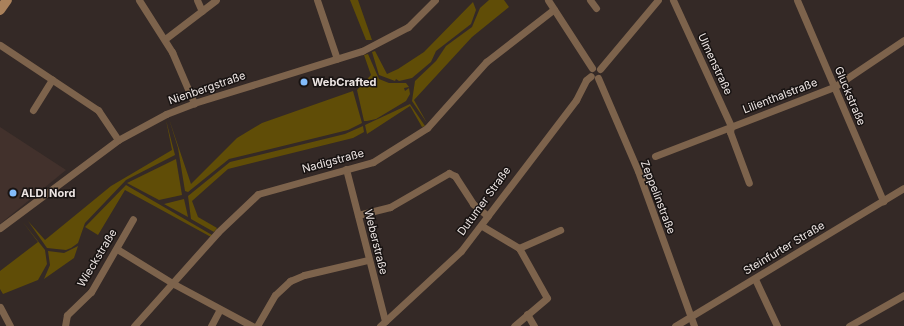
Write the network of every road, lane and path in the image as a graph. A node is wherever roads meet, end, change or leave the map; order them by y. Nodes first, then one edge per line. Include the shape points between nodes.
1 (7, 0) edge
2 (139, 0) edge
3 (197, 0) edge
4 (216, 0) edge
5 (317, 0) edge
6 (435, 0) edge
7 (548, 0) edge
8 (590, 0) edge
9 (658, 0) edge
10 (673, 0) edge
11 (797, 0) edge
12 (596, 8) dead end
13 (554, 9) junction
14 (0, 10) edge
15 (202, 11) junction
16 (165, 39) junction
17 (904, 40) edge
18 (0, 45) edge
19 (337, 59) junction
20 (592, 68) junction
21 (600, 69) junction
22 (594, 77) junction
23 (52, 79) junction
24 (834, 87) junction
25 (194, 103) junction
26 (33, 110) dead end
27 (731, 126) junction
28 (118, 140) junction
29 (655, 156) dead end
30 (346, 169) junction
31 (749, 183) dead end
32 (904, 188) edge
33 (883, 201) junction
34 (358, 215) junction
35 (488, 216) junction
36 (133, 219) dead end
37 (482, 226) junction
38 (0, 228) edge
39 (560, 230) dead end
40 (519, 248) junction
41 (117, 249) junction
42 (368, 260) junction
43 (755, 279) junction
44 (174, 284) junction
45 (904, 295) edge
46 (0, 307) edge
47 (220, 309) junction
48 (527, 314) junction
49 (690, 316) junction
50 (382, 323) edge
51 (10, 326) edge
52 (65, 326) edge
53 (134, 326) edge
54 (211, 326) edge
55 (252, 326) edge
56 (257, 326) edge
57 (514, 326) edge
58 (534, 326) edge
59 (675, 326) edge
60 (694, 326) edge
61 (777, 326) edge
62 (849, 326) edge

1 - 14 street
2 - 16 street
3 - 15 street
4 - 15 street
5 - 19 street
6 - 19 street, Nienbergstraße via 408,27 362,51
7 - 13 street
8 - 12 street
9 - 21 street
10 - 27 street, Ulmenstraße
11 - 24 street, Gluckstraße
13 - 20 street
13 - 30 street, Nadigstraße via 486,62 427,128 373,162
15 - 16 street
16 - 25 street
17 - 24 street, Lilienthalstraße
18 - 23 street
19 - 25 street, Nienbergstraße
20 - 21 street
20 - 22 street
21 - 22 street via 601,74
22 - 35 street, Dutumer Straße via 586,80 580,94
22 - 49 street, Zeppelinstraße via 638,171
23 - 26 street
23 - 28 street via 98,110
24 - 27 street, Lilienthalstraße
24 - 33 street, Gluckstraße
25 - 28 street, Nienbergstraße via 166,114
27 - 29 street, Lilienthalstraße
27 - 31 street, Ulmenstraße via 730,132
28 - 38 street, Nienbergstraße
30 - 34 street, Weberstraße
30 - 44 street, Nadigstraße via 258,194 218,232
32 - 33 street, Steinfurter Straße
33 - 43 street, Steinfurter Straße
34 - 35 street via 390,207 449,173 455,176 473,204
34 - 42 street, Weberstraße
35 - 37 street, Dutumer Straße
36 - 41 street, Wieckstraße
37 - 40 street
37 - 50 street, Dutumer Straße via 461,251
39 - 40 street
40 - 48 street via 547,298
41 - 44 street
41 - 52 street, Wieckstraße via 92,292 67,315
42 - 50 street, Weberstraße
42 - 56 street via 304,275 290,281 275,296
43 - 49 street, Steinfurter Straße
43 - 61 street
44 - 47 street
44 - 53 street, Nadigstraße
45 - 62 street
46 - 51 street
47 - 54 street
47 - 55 street
48 - 57 street
48 - 58 street
49 - 59 street, Steinfurter Straße
49 - 60 street, Zeppelinstraße

